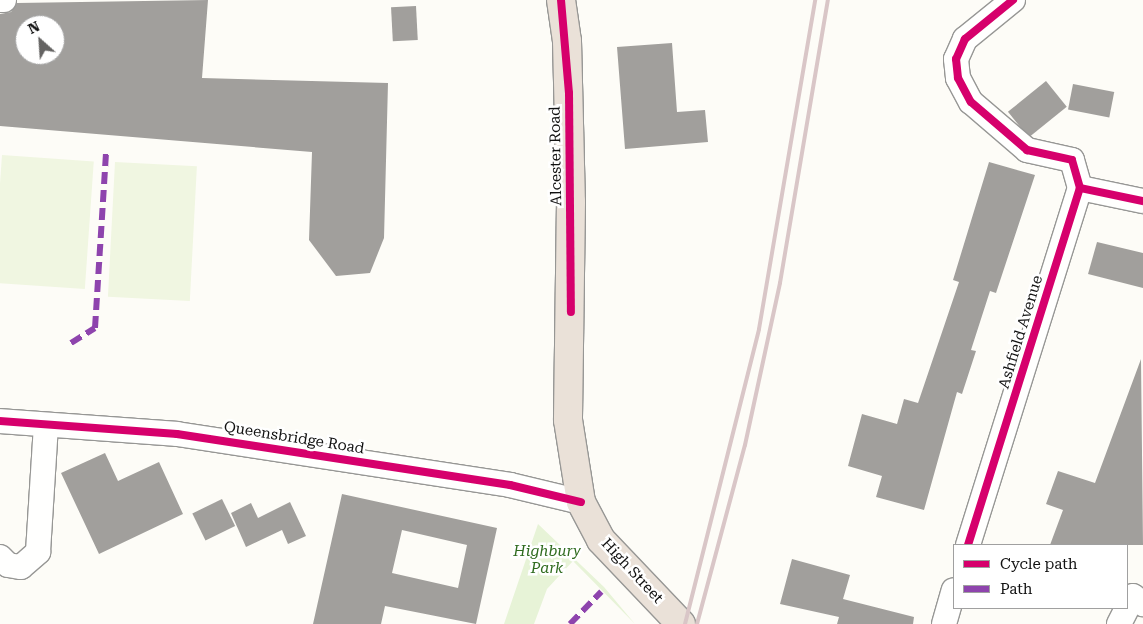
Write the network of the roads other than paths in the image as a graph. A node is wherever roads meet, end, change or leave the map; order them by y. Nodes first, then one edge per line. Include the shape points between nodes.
1 (0, 0) edge
2 (4, 0) edge
3 (561, 0) edge
4 (1014, 0) edge
5 (1080, 188) junction
6 (1143, 201) edge
7 (0, 421) edge
8 (46, 425) junction
9 (581, 502) junction
10 (968, 544) edge
11 (0, 557) edge
12 (953, 593) edge
13 (1143, 604) edge
14 (1128, 606) edge
15 (1126, 609) edge
16 (675, 618) edge
17 (944, 624) edge
18 (1119, 624) edge

1 - 2 street
3 - 9 highway, Alcester Road via 567,42 571,202 568,420
4 - 5 street via 965,39 956,59 958,78 971,102 1027,150 1072,160
5 - 6 street
5 - 10 street, Ashfield Avenue
7 - 8 street, Queensbridge Road
8 - 9 street, Queensbridge Road via 178,434 510,486
8 - 11 street via 38,552 20,567 8,565
9 - 16 highway, High Street via 601,540
12 - 17 street
13 - 14 street via 1133,596
15 - 18 street

